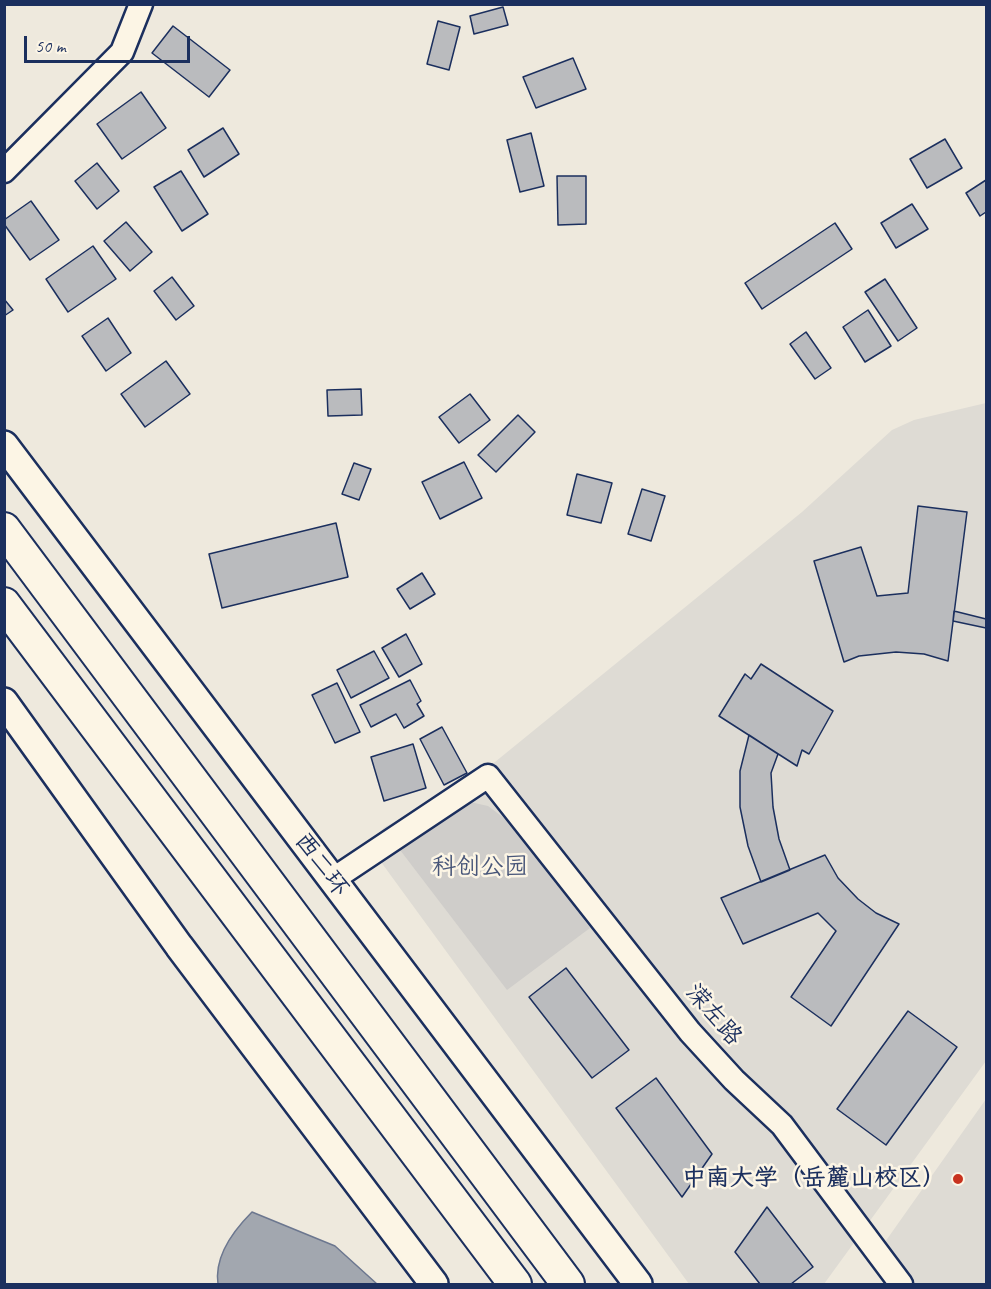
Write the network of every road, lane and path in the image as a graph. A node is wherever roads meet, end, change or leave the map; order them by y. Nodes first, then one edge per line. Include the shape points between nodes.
1 (141, 4) edge
2 (4, 171) edge
3 (4, 445) edge
4 (4, 529) edge
5 (4, 604) edge
6 (4, 702) edge
7 (332, 880) junction
8 (434, 1284) edge
9 (515, 1284) edge
10 (568, 1284) edge
11 (638, 1284) edge
12 (902, 1284) edge

1 - 2 street via 122,52
3 - 7 main road, 西二环
4 - 10 highway
5 - 9 highway
6 - 8 main road via 179,946
7 - 11 main road, 西二环
7 - 12 street, 溁左路 via 488,776 690,1032 782,1125

